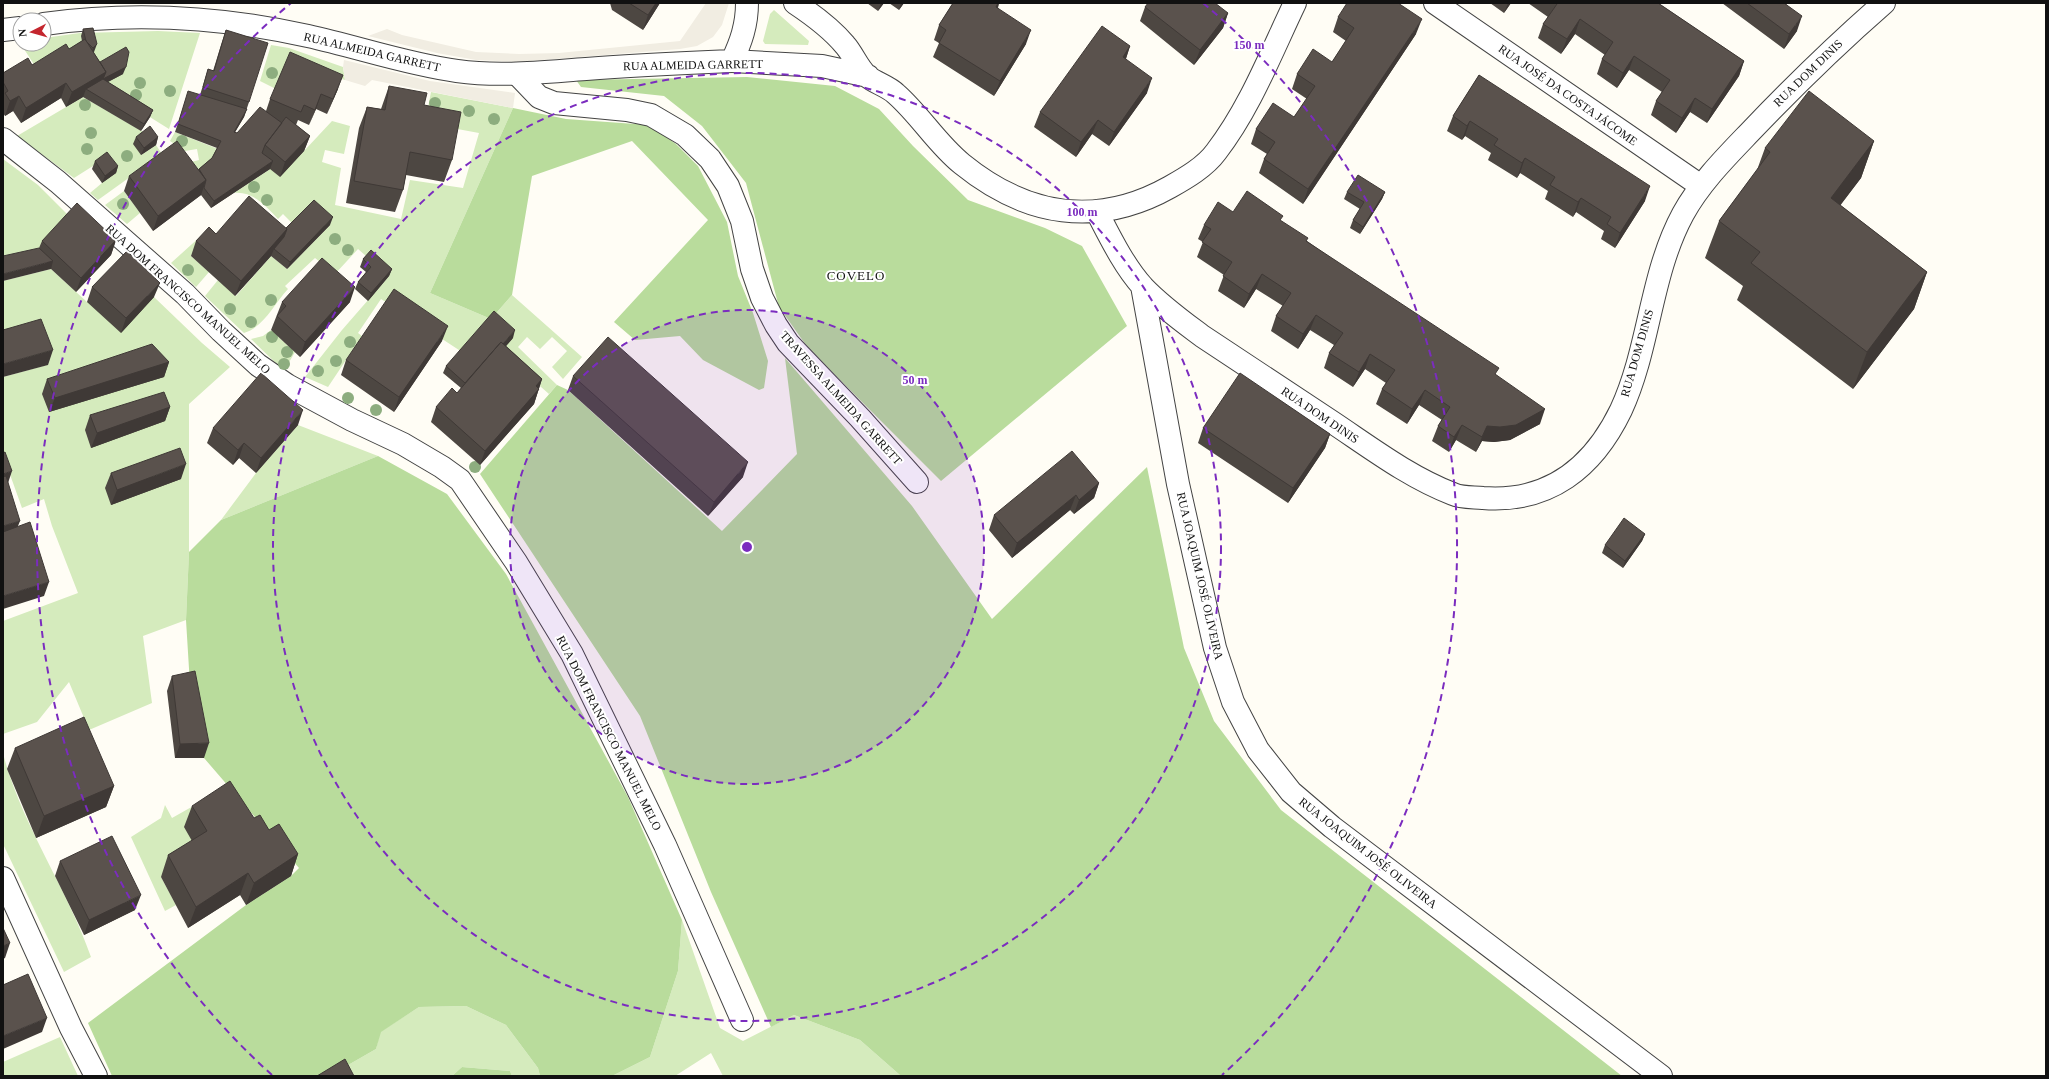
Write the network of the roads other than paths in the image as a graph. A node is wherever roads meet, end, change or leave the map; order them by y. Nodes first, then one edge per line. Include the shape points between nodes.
1 (747, 3) edge
2 (795, 3) edge
3 (1295, 3) edge
4 (1435, 3) edge
5 (1884, 3) edge
6 (52, 23) edge
7 (732, 61) junction
8 (517, 74) junction
9 (868, 76) junction
10 (3, 139) edge
11 (1701, 186) junction
12 (1097, 212) junction
13 (1142, 286) junction
14 (917, 482) dead end
15 (3, 878) edge
16 (742, 1020) dead end
17 (96, 1076) edge
18 (1661, 1076) edge

1 - 7 street via 742,41
2 - 9 street via 818,18 845,45
3 - 12 street via 1238,122 1215,154 1188,177 1153,197 1125,207
4 - 11 street, RUA JOSÉ DA COSTA JÁCOME
5 - 11 street, RUA DOM DINIS via 1839,42 1779,101
6 - 8 street, RUA ALMEIDA GARRETT via 104,18 226,22 310,36 409,63 457,71
7 - 8 street, RUA ALMEIDA GARRETT
7 - 9 street, RUA ALMEIDA GARRETT via 822,66
8 - 14 street, TRAVESSA ALMEIDA GARRETT via 539,96 554,103 627,110 651,115 685,135 710,159 728,186 742,220 752,269 762,298 776,325 788,343
9 - 12 street via 896,94 961,163 986,182 1018,198 1042,206 1068,212
10 - 16 street, RUA DOM FRANCISCO MANUEL MELO via 58,182 185,294 258,365 287,385 403,444 460,480 516,562 572,654 665,845
11 - 13 street, RUA DOM DINIS via 1683,214 1668,249 1621,409 1599,446 1576,470 1546,490 1526,496 1506,499 1456,496 1413,476 1202,336 1170,312
12 - 13 street, RUA DOM DINIS via 1121,256
13 - 18 street, RUA JOAQUIM JOSÉ OLIVEIRA via 1178,484 1215,648 1233,702 1258,750 1291,792 1332,827
15 - 17 street via 71,1028

